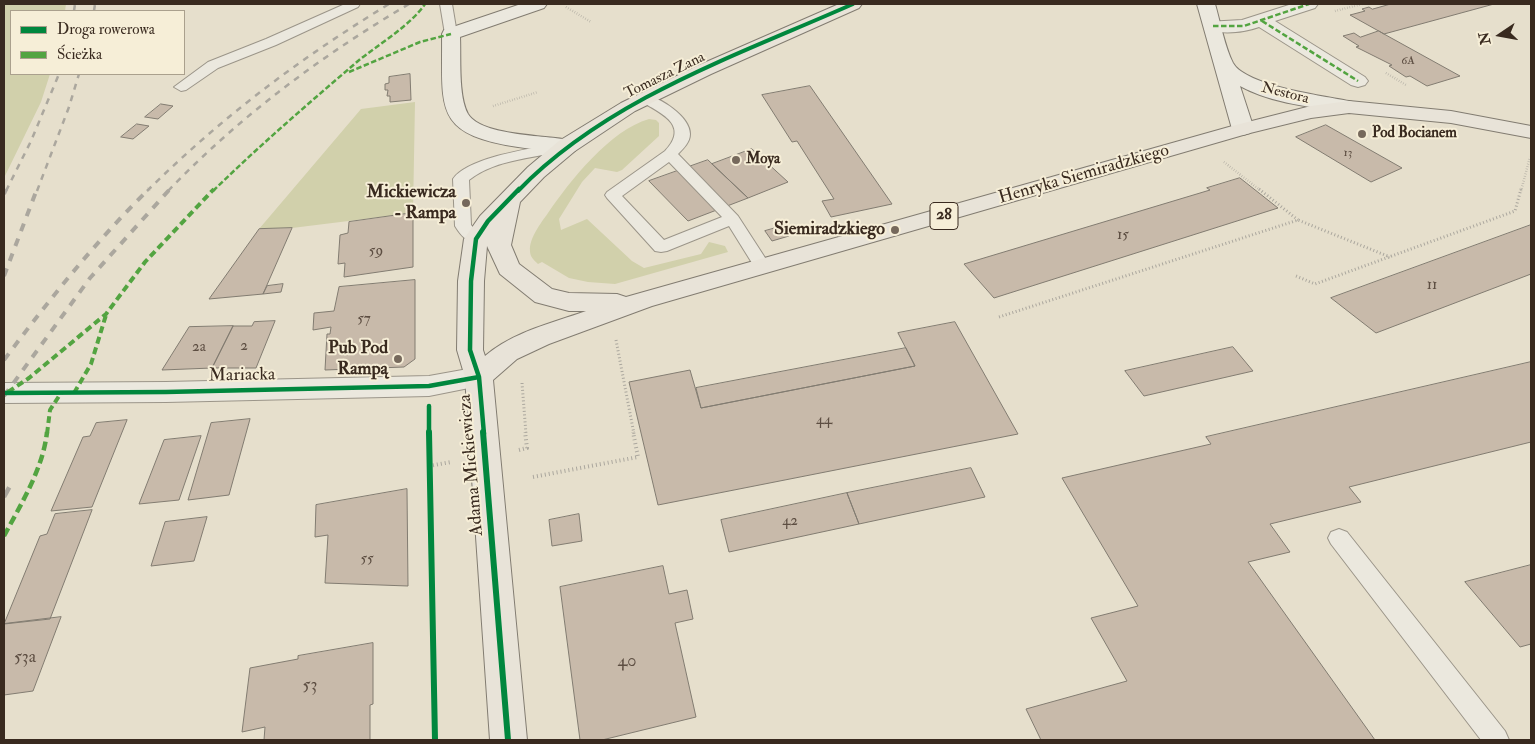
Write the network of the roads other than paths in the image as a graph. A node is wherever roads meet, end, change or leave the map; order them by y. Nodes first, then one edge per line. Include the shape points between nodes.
1 (354, 4) edge
2 (446, 4) edge
3 (538, 4) edge
4 (854, 4) edge
5 (1206, 4) edge
6 (1309, 4) edge
7 (1262, 21) junction
8 (1213, 26) junction
9 (452, 34) junction
10 (1226, 68) junction
11 (1358, 81) dead end
12 (181, 87) dead end
13 (645, 98) junction
14 (1349, 107) junction
15 (1244, 128) junction
16 (1531, 132) edge
17 (567, 146) junction
18 (670, 154) junction
19 (508, 202) junction
20 (732, 220) junction
21 (476, 239) junction
22 (763, 267) junction
23 (643, 300) junction
24 (479, 377) junction
25 (4, 393) edge
26 (1339, 538) dead end
27 (508, 740) edge
28 (1496, 740) edge

1 - 12 lane via 213,65
2 - 9 lane
3 - 9 street
4 - 13 main road, Tomasza Zana
5 - 8 street, Nestora
6 - 7 street
7 - 8 street via 1240,26
7 - 11 street
8 - 10 street, Nestora
9 - 17 street via 454,102 463,121 491,135
10 - 14 street, Nestora via 1245,82 1272,92
10 - 15 street, Nestora
13 - 17 main road, Tomasza Zana
13 - 18 lane via 672,114 681,125 682,141
14 - 15 main road, Henryka Siemiradzkiego / 28 via 1311,112
14 - 16 main road, Henryka Siemiradzkiego / 28 via 1451,117
15 - 22 main road, Henryka Siemiradzkiego / 28
17 - 19 main road, Tomasza Zana
17 - 21 lane via 485,165 468,172 461,179 463,226
18 - 20 lane
18 - 20 lane via 613,195 661,247
19 - 21 main road, Adama Mickiewicza via 488,221
19 - 23 main road, 28 via 499,245 509,268 527,284 544,296 569,302
20 - 22 lane
21 - 24 main road, Adama Mickiewicza via 471,281 470,350
22 - 23 main road, Henryka Siemiradzkiego / 28
23 - 24 main road via 507,352
24 - 25 street, Mariacka via 429,386
24 - 27 main road, Adama Mickiewicza
26 - 28 lane

